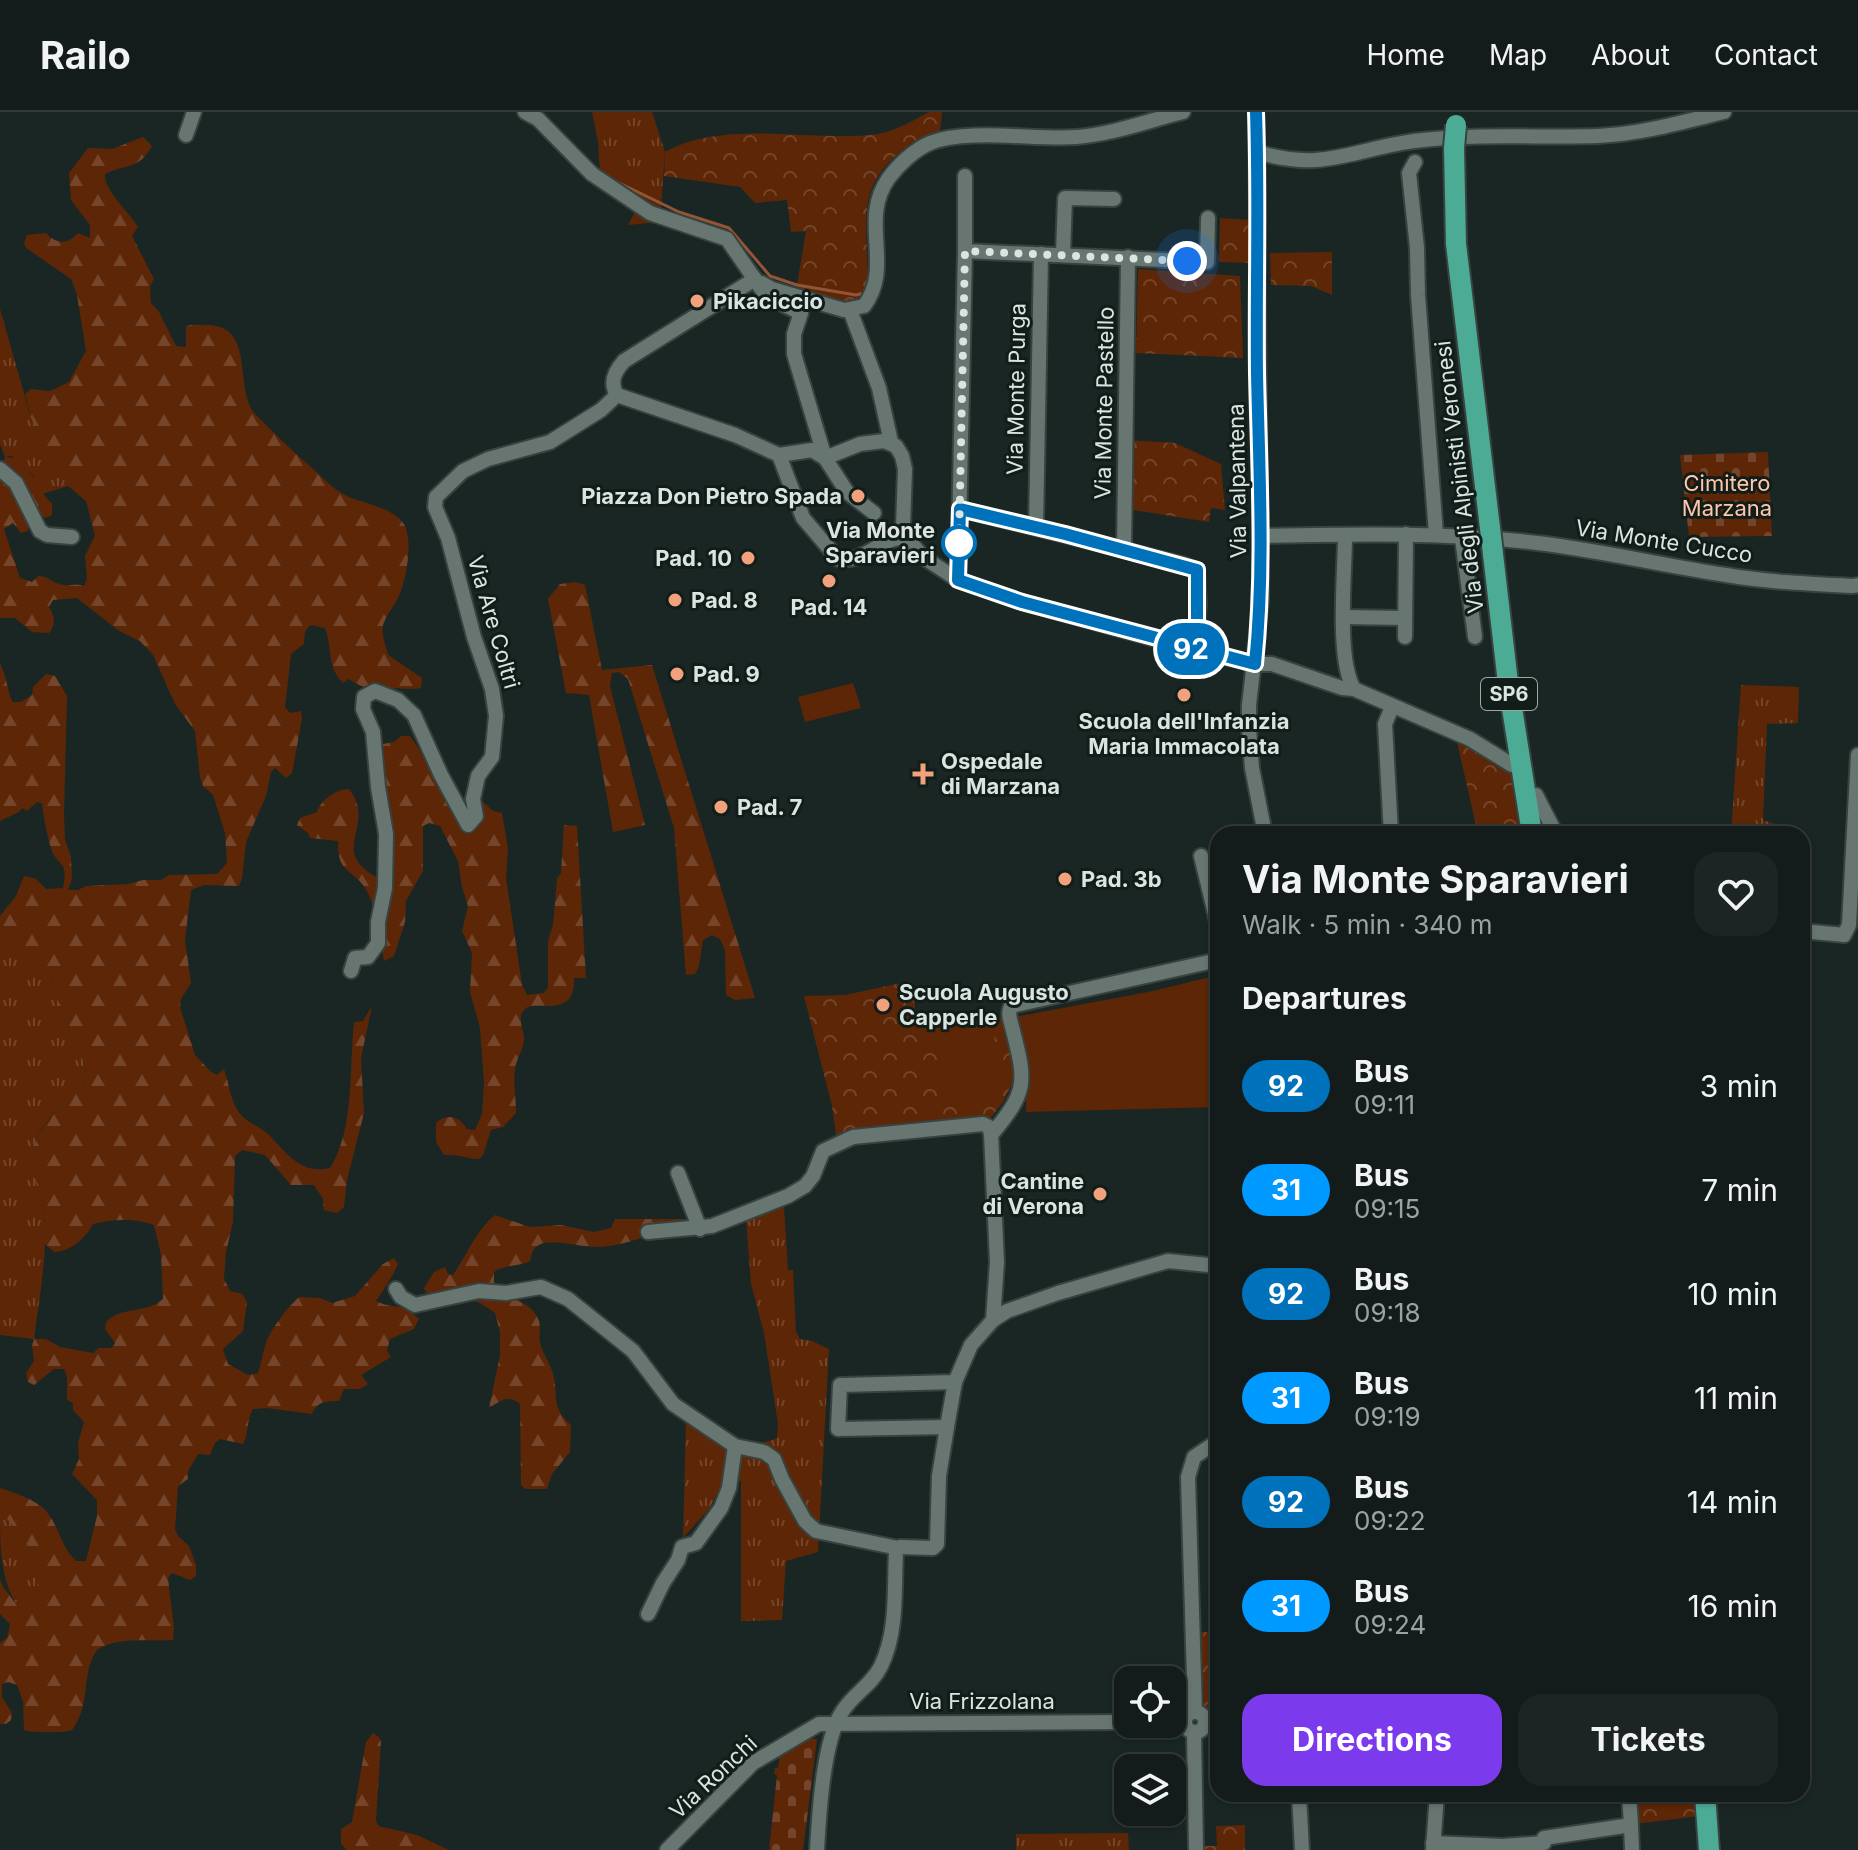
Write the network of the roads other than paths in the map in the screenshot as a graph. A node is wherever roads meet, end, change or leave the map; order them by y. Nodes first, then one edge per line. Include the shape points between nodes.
1 (194, 112) edge
2 (525, 112) edge
3 (1183, 112) edge
4 (1256, 112) edge
5 (1724, 112) edge
6 (1457, 119) edge
7 (186, 135) dead end
8 (1257, 152) junction
9 (1415, 162) dead end
10 (965, 176) dead end
11 (1114, 199) dead end
12 (1208, 218) dead end
13 (965, 251) junction
14 (1041, 254) junction
15 (1063, 254) junction
16 (1128, 257) junction
17 (755, 279) junction
18 (850, 310) junction
19 (617, 395) junction
20 (891, 442) junction
21 (779, 455) junction
22 (825, 458) junction
23 (0, 469) edge
24 (960, 509) junction
25 (874, 513) dead end
26 (1036, 526) junction
27 (1406, 534) junction
28 (1436, 534) junction
29 (1262, 536) junction
30 (1345, 536) junction
31 (72, 537) dead end
32 (907, 538) junction
33 (1462, 538) junction
34 (1124, 549) junction
35 (958, 580) junction
36 (1858, 585) edge
37 (1344, 617) junction
38 (1405, 618) junction
39 (1405, 637) dead end
40 (1475, 637) dead end
41 (1195, 650) junction
42 (1255, 664) junction
43 (1354, 689) junction
44 (1392, 707) junction
45 (1858, 755) edge
46 (1512, 765) dead end
47 (1536, 795) dead end
48 (1263, 826) edge
49 (1391, 826) edge
50 (1531, 826) edge
51 (1552, 826) edge
52 (1201, 856) dead end
53 (1210, 893) edge
54 (1810, 932) edge
55 (1210, 962) edge
56 (351, 971) dead end
57 (991, 1135) junction
58 (678, 1173) dead end
59 (700, 1229) junction
60 (648, 1232) dead end
61 (1210, 1265) edge
62 (996, 1278) junction
63 (396, 1289) dead end
64 (1007, 1311) junction
65 (993, 1320) junction
66 (955, 1382) junction
67 (947, 1427) junction
68 (735, 1446) junction
69 (1210, 1446) edge
70 (898, 1548) junction
71 (648, 1614) dead end
72 (1114, 1722) edge
73 (1195, 1722) edge
74 (836, 1723) junction
75 (1299, 1802) edge
76 (1436, 1802) edge
77 (1630, 1802) edge
78 (1706, 1802) edge
79 (1631, 1825) junction
80 (1433, 1846) edge
81 (1545, 1846) edge
82 (667, 1850) edge
83 (817, 1850) edge
84 (1196, 1850) edge
85 (1302, 1850) edge
86 (1632, 1850) edge
87 (1709, 1850) edge

1 - 7 street
2 - 17 street via 592,174 650,213 727,239
3 - 18 street via 1114,133 929,143 904,161 878,198 874,293 864,306
4 - 8 street, Via Valpantena
5 - 8 street via 1638,132 1414,141 1335,160 1293,161
6 - 50 highway, Via degli Alpinisti Veronesi / SP6, bridge via 1456,244 1508,683
8 - 29 street, Via Valpantena
9 - 28 street via 1409,173
10 - 13 street
11 - 15 street via 1065,198
12 - 16 street via 1207,262
13 - 14 street
13 - 24 street
14 - 15 street
14 - 26 street, Via Monte Purga
15 - 16 street
16 - 34 street, Via Monte Pastello
17 - 18 street via 772,289
17 - 19 street via 624,361 612,385
17 - 22 street via 767,297 801,313 794,354
18 - 20 street via 879,388
19 - 21 street
19 - 56 street, Via Are Coltri via 550,442 463,471 436,497 492,689 492,757 478,776 476,816 468,825 414,715 398,700 375,691 364,697 386,834 385,888 378,943 368,957 355,958
20 - 22 street via 860,444
20 - 32 street via 905,469
21 - 22 street via 812,450
21 - 32 street via 803,518 833,554 844,560 860,557 892,539
22 - 25 street via 847,492
23 - 31 street via 16,483 40,531
24 - 26 street
24 - 35 street
26 - 34 street
27 - 28 street, Via Monte Cucco
27 - 30 street, Via Monte Cucco
27 - 38 street
28 - 33 street, Via Monte Cucco
29 - 30 street, Via Monte Cucco
29 - 42 street, Via Valpantena
30 - 37 street
32 - 35 street via 923,557
33 - 36 street, Via Monte Cucco via 1548,544 1780,582
33 - 40 street
34 - 41 street via 1197,570
35 - 41 street
37 - 38 street
37 - 43 street via 1346,672
38 - 39 street
41 - 42 street
42 - 43 street via 1272,664
42 - 48 street, Via Valpantena via 1249,728
43 - 44 street
44 - 46 street via 1470,739
44 - 49 street via 1385,724
45 - 54 street via 1849,925 1844,935
47 - 51 street
52 - 53 street
55 - 57 street via 1011,1006 1022,1082 1017,1104
57 - 59 street via 989,1127 976,1123 853,1137 823,1151 805,1186
57 - 62 street
58 - 59 street
59 - 60 street
61 - 64 street via 1168,1261
62 - 64 street
62 - 65 street
63 - 68 street via 415,1305 479,1291 541,1287 568,1299 633,1351 673,1404
64 - 65 street
65 - 66 street via 971,1345
66 - 67 street
66 - 67 street via 840,1385 838,1429
67 - 70 street via 936,1546
68 - 70 street via 774,1459 805,1521 816,1531
68 - 71 street via 721,1508 696,1543 682,1547
69 - 73 street via 1194,1457 1188,1477
70 - 74 street via 893,1632 881,1667
72 - 74 street, Via Frizzolana
73 - 84 street
74 - 82 street, Via Ronchi via 810,1727 753,1763
74 - 83 street via 824,1776
75 - 85 street
76 - 80 street
77 - 79 street
78 - 87 highway
79 - 81 street via 1544,1838
79 - 86 street
80 - 81 street

